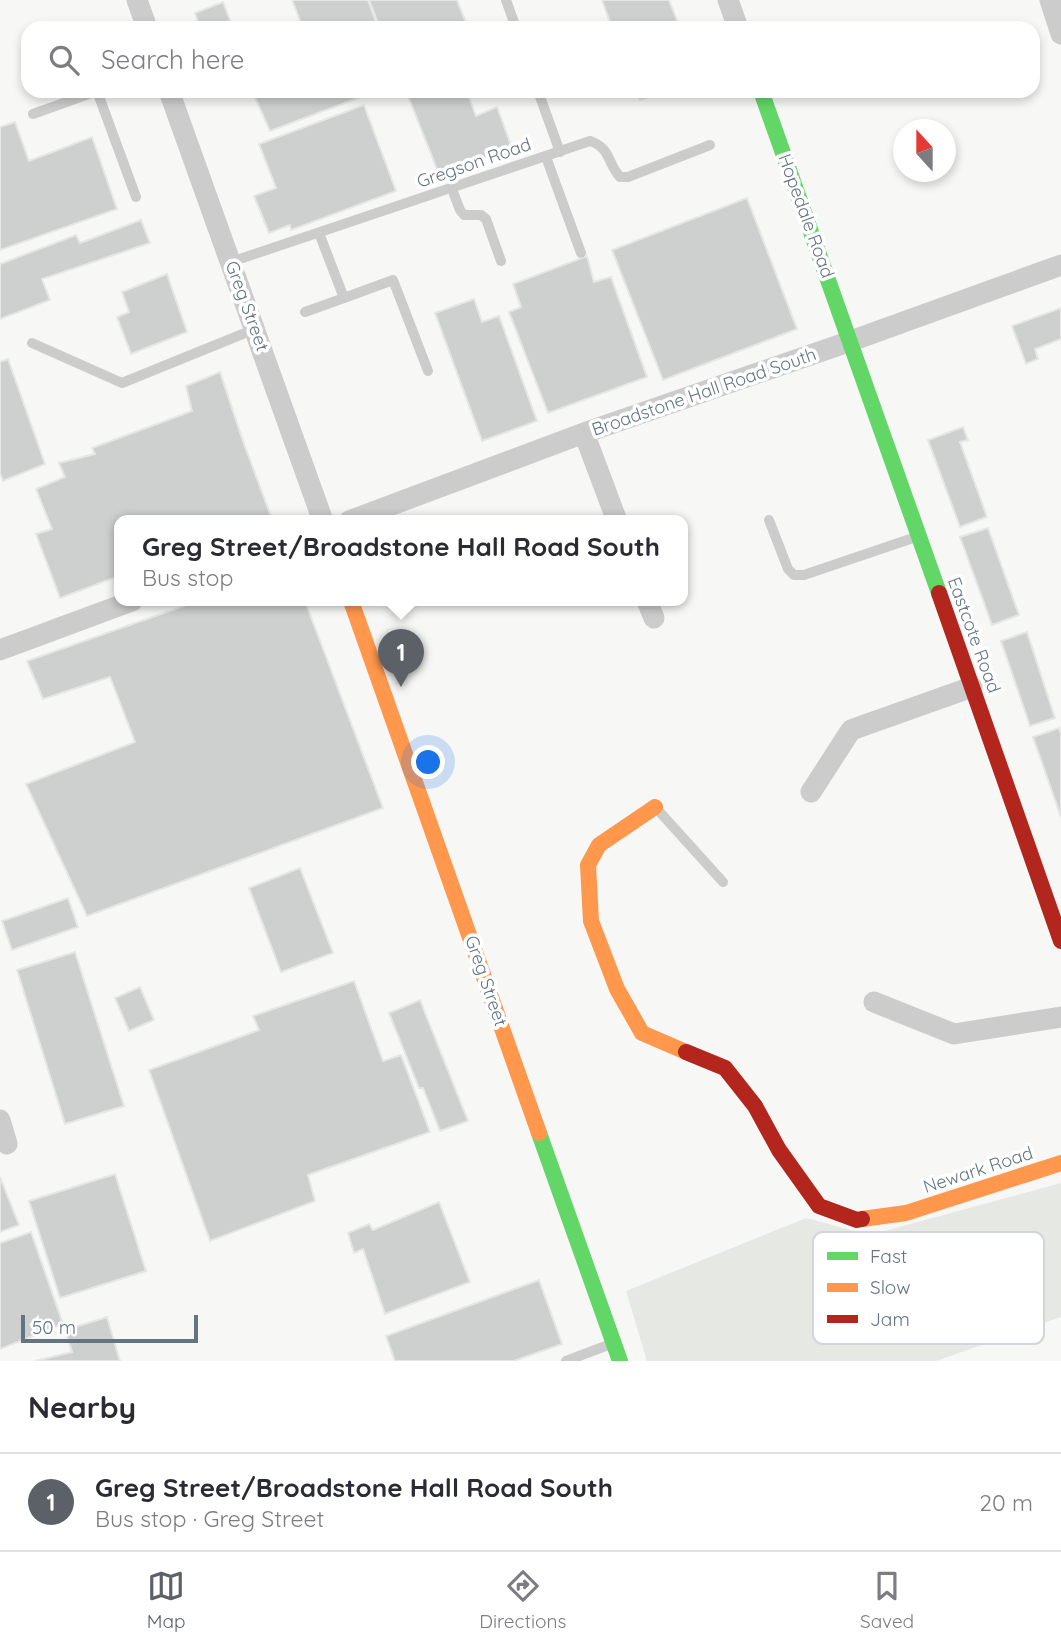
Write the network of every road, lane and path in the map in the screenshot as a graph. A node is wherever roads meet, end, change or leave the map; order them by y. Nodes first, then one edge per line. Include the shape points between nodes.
1 (136, 0) edge
2 (506, 0) edge
3 (728, 0) edge
4 (1050, 0) edge
5 (144, 21) edge
6 (514, 21) edge
7 (736, 21) edge
8 (1061, 33) edge
9 (78, 98) edge
10 (100, 98) edge
11 (172, 98) edge
12 (541, 98) edge
13 (764, 98) edge
14 (33, 114) dead end
15 (710, 145) dead end
16 (560, 152) junction
17 (547, 157) junction
18 (452, 189) junction
19 (136, 197) dead end
20 (319, 233) junction
21 (581, 253) dead end
22 (501, 261) dead end
23 (231, 262) junction
24 (1061, 265) edge
25 (344, 298) junction
26 (305, 312) dead end
27 (255, 329) junction
28 (851, 341) junction
29 (32, 343) dead end
30 (428, 371) dead end
31 (584, 433) junction
32 (321, 515) edge
33 (365, 515) edge
34 (615, 515) edge
35 (769, 520) dead end
36 (919, 536) junction
37 (119, 606) edge
38 (353, 606) edge
39 (0, 650) edge
40 (972, 687) junction
41 (811, 792) dead end
42 (655, 807) joint
43 (723, 882) dead end
44 (1061, 941) edge
45 (874, 1002) dead end
46 (1061, 1017) edge
47 (0, 1120) edge
48 (7, 1144) dead end
49 (1061, 1163) edge
50 (614, 1343) junction
51 (566, 1361) edge
52 (620, 1361) edge

1 - 5 street
2 - 6 lane
3 - 7 street
4 - 8 street
9 - 14 lane
10 - 19 lane
11 - 23 street, Greg Street
12 - 16 lane
13 - 28 street, Hopedale Road
15 - 16 lane, Gregson Road via 628,177 620,177 599,144 590,141
16 - 17 lane, Gregson Road
17 - 18 lane, Gregson Road
17 - 21 lane
18 - 20 lane, Gregson Road
18 - 22 lane via 464,215 486,219
20 - 23 lane, Gregson Road
20 - 25 lane
23 - 27 street, Greg Street
24 - 28 street, Broadstone Hall Road South
25 - 26 lane
25 - 30 lane via 393,280
27 - 29 lane via 122,383
27 - 32 street, Greg Street
28 - 31 street, Broadstone Hall Road South
28 - 36 street, Eastcote Road
31 - 33 street, Broadstone Hall Road South
31 - 34 street
35 - 36 lane via 794,575
36 - 40 street, Eastcote Road
37 - 39 street
38 - 50 street, Greg Street
40 - 41 street via 851,730
40 - 44 street, Eastcote Road
42 - 43 lane
42 - 49 street, Newark Road via 599,845 588,865 591,921 617,989 642,1033 725,1068 819,1206 857,1220 906,1213
45 - 46 street via 954,1034
47 - 48 street
50 - 51 lane
50 - 52 street, Greg Street

